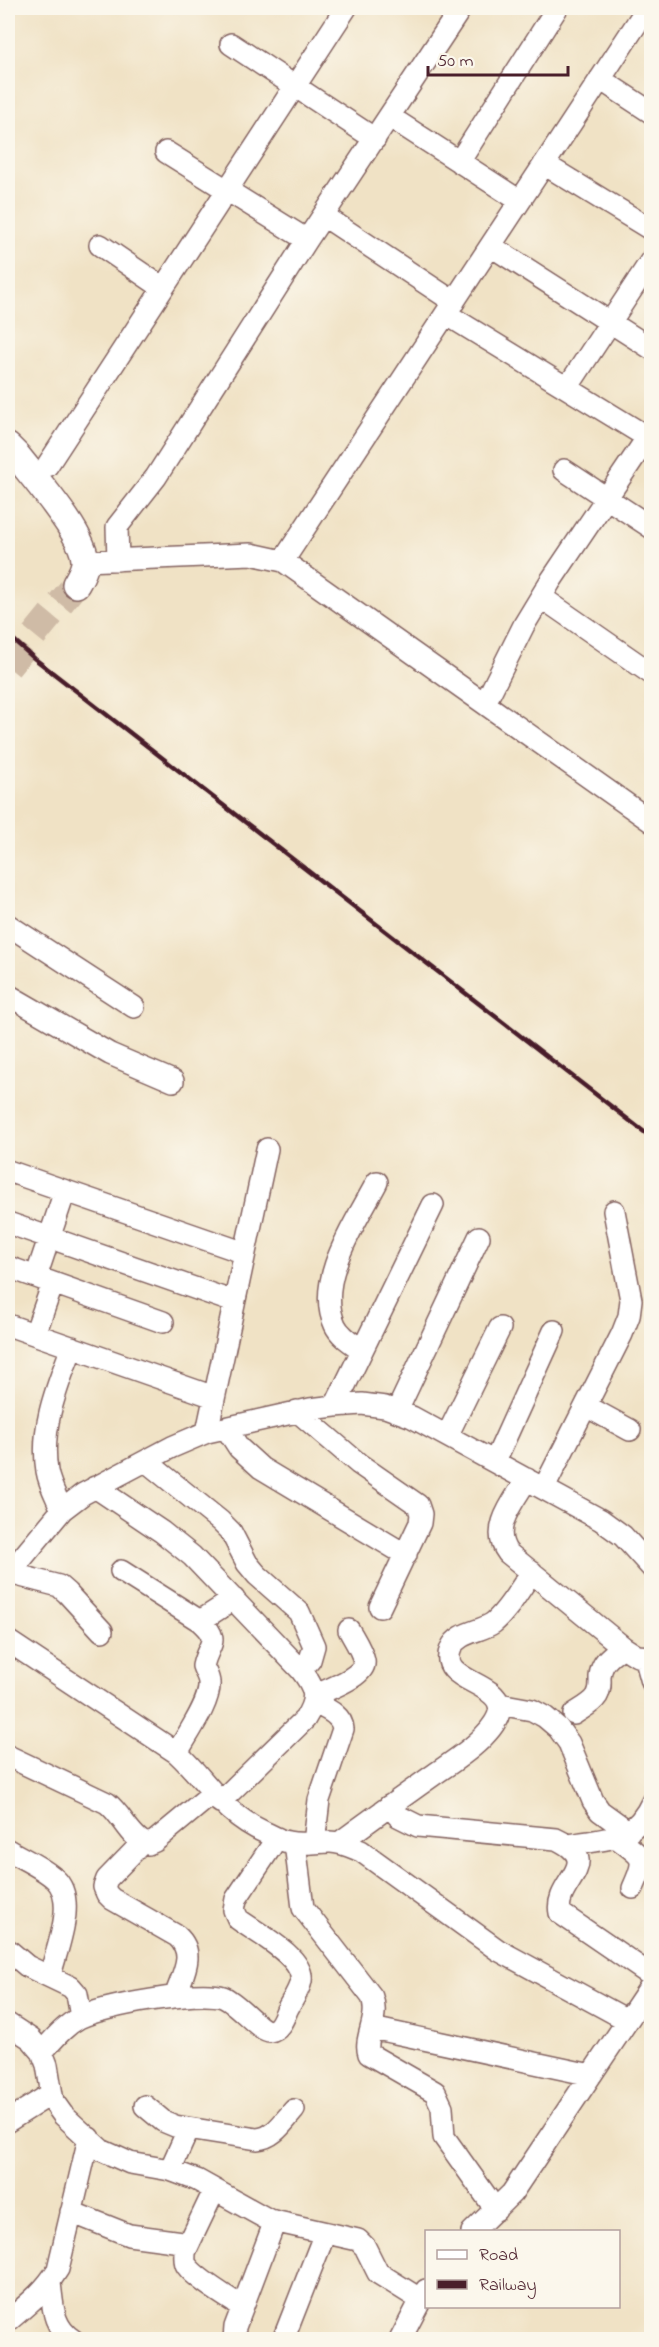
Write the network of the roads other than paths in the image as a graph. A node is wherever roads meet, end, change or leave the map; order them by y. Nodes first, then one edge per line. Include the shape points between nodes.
1 (346, 8) edge
2 (461, 8) edge
3 (557, 8) edge
4 (646, 8) edge
5 (231, 44) dead end
6 (600, 79) junction
7 (294, 86) junction
8 (651, 113) edge
9 (390, 117) junction
10 (375, 139) junction
11 (166, 152) dead end
12 (459, 162) junction
13 (544, 164) junction
14 (227, 190) junction
15 (520, 201) junction
16 (324, 216) junction
17 (651, 230) edge
18 (307, 240) junction
19 (100, 245) dead end
20 (491, 246) junction
21 (651, 259) edge
22 (163, 288) junction
23 (450, 308) junction
24 (610, 322) junction
25 (651, 349) edge
26 (567, 388) junction
27 (649, 439) edge
28 (8, 447) edge
29 (47, 466) dead end
30 (564, 470) dead end
31 (607, 498) junction
32 (651, 528) edge
33 (118, 560) junction
34 (283, 561) junction
35 (80, 572) joint
36 (541, 597) junction
37 (651, 674) edge
38 (485, 703) junction
39 (648, 812) edge
40 (8, 925) edge
41 (8, 995) edge
42 (134, 1007) dead end
43 (173, 1081) dead end
44 (267, 1149) dead end
45 (8, 1171) edge
46 (377, 1182) dead end
47 (65, 1191) junction
48 (433, 1205) dead end
49 (614, 1211) dead end
50 (8, 1223) edge
51 (50, 1237) junction
52 (479, 1237) dead end
53 (245, 1253) junction
54 (8, 1267) edge
55 (44, 1280) junction
56 (234, 1302) junction
57 (163, 1323) dead end
58 (8, 1325) edge
59 (500, 1328) dead end
60 (554, 1331) dead end
61 (35, 1334) junction
62 (72, 1347) junction
63 (362, 1350) junction
64 (214, 1397) junction
65 (335, 1406) junction
66 (586, 1406) junction
67 (297, 1411) junction
68 (397, 1411) junction
69 (216, 1430) junction
70 (630, 1430) dead end
71 (447, 1436) junction
72 (495, 1461) junction
73 (147, 1462) junction
74 (536, 1484) junction
75 (95, 1487) junction
76 (62, 1510) junction
77 (406, 1555) junction
78 (650, 1562) edge
79 (121, 1571) dead end
80 (532, 1572) junction
81 (8, 1574) edge
82 (234, 1599) junction
83 (380, 1607) dead end
84 (200, 1621) junction
85 (349, 1630) dead end
86 (102, 1631) dead end
87 (8, 1641) edge
88 (623, 1647) junction
89 (648, 1657) edge
90 (301, 1670) junction
91 (651, 1682) edge
92 (314, 1699) junction
93 (499, 1704) junction
94 (574, 1714) dead end
95 (177, 1753) junction
96 (8, 1756) edge
97 (217, 1797) junction
98 (651, 1802) edge
99 (389, 1806) junction
100 (622, 1834) junction
101 (296, 1841) junction
102 (142, 1843) junction
103 (339, 1843) junction
104 (569, 1845) junction
105 (8, 1850) edge
106 (633, 1888) dead end
107 (8, 1950) edge
108 (50, 1976) junction
109 (651, 1976) edge
110 (651, 1984) edge
111 (175, 1997) junction
112 (639, 2014) edge
113 (81, 2017) junction
114 (8, 2024) edge
115 (372, 2028) junction
116 (42, 2052) junction
117 (591, 2075) junction
118 (51, 2094) junction
119 (145, 2106) dead end
120 (294, 2110) dead end
121 (8, 2121) edge
122 (188, 2130) junction
123 (89, 2138) junction
124 (170, 2170) junction
125 (214, 2191) junction
126 (496, 2210) junction
127 (71, 2212) junction
128 (275, 2222) junction
129 (474, 2230) edge
130 (325, 2233) junction
131 (189, 2243) junction
132 (50, 2283) junction
133 (424, 2295) edge
134 (242, 2307) junction
135 (8, 2321) edge
136 (72, 2340) edge
137 (234, 2340) edge
138 (283, 2340) edge
139 (400, 2340) edge

1 - 7 street
2 - 9 street
3 - 12 street
4 - 6 street
5 - 7 street
6 - 8 street
6 - 13 street
7 - 10 street
7 - 14 street
9 - 10 street
9 - 12 street
10 - 16 street
11 - 14 street
12 - 15 street
13 - 15 street
13 - 17 street
14 - 18 street
14 - 22 street
15 - 20 street
16 - 18 street
16 - 23 street
18 - 33 street via 156,477 117,527
19 - 22 street
20 - 23 street
20 - 24 street
21 - 24 street
22 - 29 street
23 - 26 street
23 - 34 street
24 - 25 street
24 - 26 street
26 - 27 street
27 - 31 street
28 - 35 street via 80,542
30 - 31 street
31 - 32 street
31 - 36 street
33 - 34 street via 251,554
33 - 35 street
34 - 38 street
36 - 37 street
36 - 38 street
38 - 39 street
40 - 42 street
41 - 43 street via 110,1054
44 - 53 street
45 - 47 street
46 - 63 street via 341,1250 329,1295 336,1326
47 - 51 street
47 - 53 street
48 - 63 street
49 - 66 street via 630,1308 622,1334
50 - 51 street
51 - 55 street
51 - 56 street
52 - 68 street
53 - 56 street
54 - 55 street
55 - 57 street
55 - 61 street
56 - 64 street
58 - 61 street
59 - 71 street
60 - 72 street
61 - 62 street
62 - 64 street
62 - 76 street via 50,1408 45,1444 47,1473
63 - 65 street
64 - 69 street
65 - 67 street
65 - 68 street via 362,1404
66 - 70 street
66 - 74 street
67 - 69 street
67 - 77 street via 359,1464 418,1505 420,1523
68 - 71 street
69 - 73 street
69 - 77 street via 261,1468
71 - 72 street
72 - 74 street
73 - 75 street
73 - 90 street via 226,1527 256,1575 299,1612 314,1646 310,1660
74 - 78 street via 602,1520
74 - 80 street via 502,1523 500,1534 508,1553
75 - 76 street
75 - 82 street via 178,1544
76 - 81 street
77 - 83 street
79 - 84 street
80 - 88 street
80 - 93 street via 502,1614 451,1646 450,1665 493,1695
81 - 86 street via 58,1586
82 - 84 street
82 - 90 street
84 - 95 street via 213,1637 203,1666 210,1689
85 - 92 street via 364,1659 364,1667
87 - 95 street
88 - 89 street via 637,1656
88 - 94 street via 604,1663 598,1695
89 - 91 street
90 - 92 street via 311,1684
92 - 97 street via 305,1719
92 - 101 street via 337,1716 343,1729 319,1800
93 - 99 street via 500,1712 482,1738
93 - 100 street via 532,1710 558,1728 569,1743 593,1801
95 - 97 street
96 - 102 street via 107,1803
97 - 101 street via 249,1825
97 - 102 street via 155,1841
98 - 100 street via 637,1826
99 - 103 street
99 - 104 street via 418,1826 556,1839
100 - 104 street
100 - 106 street via 642,1861
101 - 103 street
101 - 111 street via 236,1899 234,1910 238,1919 291,1957 300,1973 301,1982 281,2023 269,2031 261,2028 237,2004 222,1996
101 - 115 street via 303,1908 372,1997
102 - 111 street via 104,1887 112,1899 186,1944 186,1964
103 - 112 street via 361,1851 498,1950
104 - 109 street via 579,1864 560,1897 560,1913
105 - 108 street via 57,1880 66,1899
107 - 108 street via 27,1966
108 - 113 street via 77,1994
110 - 112 street
111 - 113 street
112 - 117 street
113 - 116 street
114 - 116 street via 31,2039
115 - 117 street
115 - 126 street via 369,2054 435,2092 442,2107 444,2137
116 - 118 street
117 - 126 street via 512,2193
118 - 121 street
118 - 123 street via 63,2115
119 - 122 street via 163,2121
120 - 122 street via 265,2139
122 - 124 street
123 - 124 street via 101,2150 130,2163
123 - 127 street
124 - 125 street
125 - 128 street
125 - 131 street
126 - 129 street
127 - 131 street via 129,2235
127 - 132 street via 58,2269
128 - 130 street
128 - 134 street
130 - 133 street via 358,2240 378,2273
130 - 138 street
131 - 134 street via 185,2252 187,2266
132 - 135 street
132 - 136 street via 58,2328
133 - 139 street
134 - 137 street

